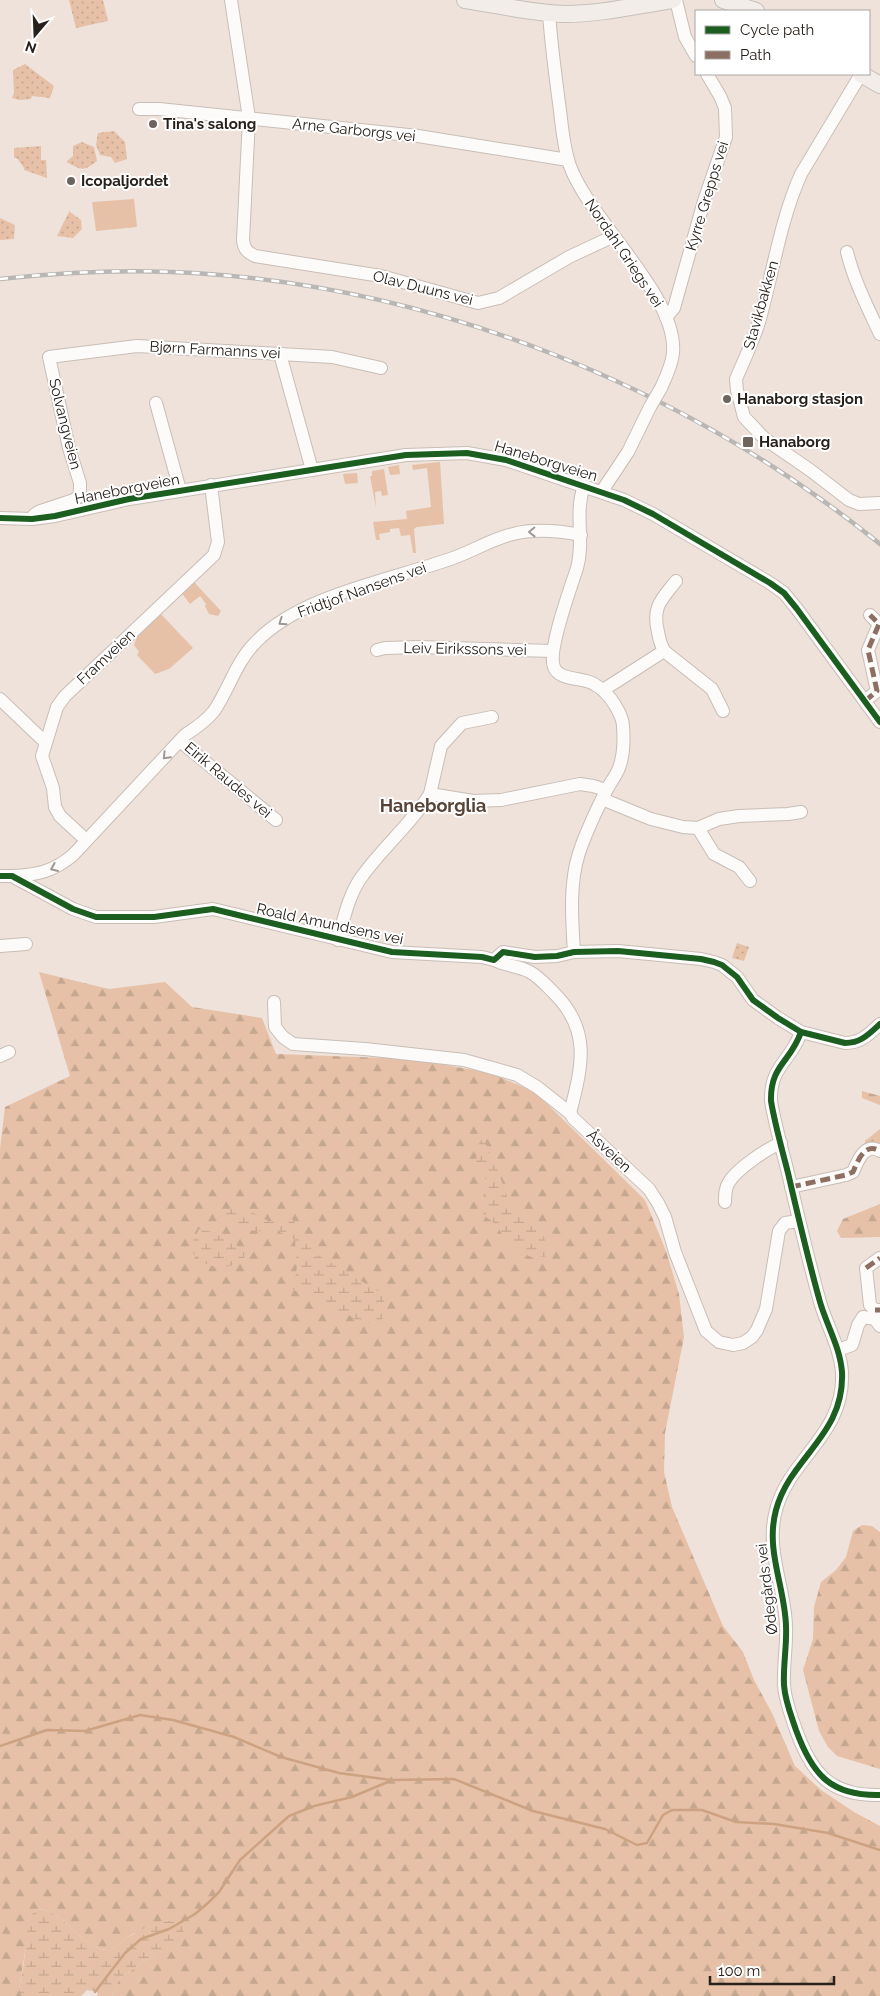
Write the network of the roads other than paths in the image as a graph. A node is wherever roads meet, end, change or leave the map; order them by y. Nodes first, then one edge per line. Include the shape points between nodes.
1 (231, 0) edge
2 (465, 0) edge
3 (674, 0) edge
4 (730, 1) edge
5 (548, 6) edge
6 (753, 10) edge
7 (695, 54) edge
8 (708, 75) edge
9 (860, 75) edge
10 (863, 75) edge
11 (879, 83) edge
12 (139, 109) dead end
13 (249, 118) junction
14 (568, 160) junction
15 (614, 236) junction
16 (847, 252) dead end
17 (666, 317) junction
18 (880, 334) edge
19 (280, 354) junction
20 (49, 357) joint
21 (381, 368) dead end
22 (156, 403) dead end
23 (312, 470) junction
24 (211, 485) junction
25 (584, 486) junction
26 (180, 490) junction
27 (602, 492) junction
28 (880, 503) edge
29 (0, 518) edge
30 (32, 519) junction
31 (581, 535) junction
32 (676, 581) dead end
33 (870, 614) dead end
34 (377, 650) dead end
35 (553, 651) junction
36 (664, 652) junction
37 (603, 690) junction
38 (0, 699) edge
39 (865, 701) junction
40 (723, 711) dead end
41 (492, 717) dead end
42 (880, 722) edge
43 (180, 741) junction
44 (45, 742) junction
45 (430, 794) junction
46 (604, 795) junction
47 (801, 812) dead end
48 (276, 820) dead end
49 (698, 828) junction
50 (86, 840) junction
51 (9, 877) edge
52 (750, 881) dead end
53 (338, 940) junction
54 (26, 944) dead end
55 (0, 946) edge
56 (574, 952) junction
57 (494, 960) junction
58 (274, 1002) dead end
59 (880, 1024) edge
60 (801, 1032) junction
61 (570, 1112) junction
62 (781, 1143) junction
63 (880, 1151) edge
64 (791, 1187) junction
65 (724, 1202) dead end
66 (799, 1220) junction
67 (880, 1258) edge
68 (877, 1316) edge
69 (838, 1350) junction
70 (880, 1796) edge

1 - 13 street
2 - 5 main road
3 - 5 main road via 588,12
3 - 7 street via 685,37
4 - 6 main road
5 - 14 street, Nordahl Griegs vei
8 - 17 street, Kyrre Grepps vei via 724,108 726,137 674,308
9 - 28 street, Stavikbakken via 796,186 759,322 736,386 744,417 765,439 849,500 859,504
10 - 11 main road
12 - 13 street, Arne Garborgs vei
13 - 14 street, Arne Garborgs vei via 418,136
13 - 15 street, Olav Duuns vei via 243,240 248,253 255,256 382,276 478,303 499,298 568,257
14 - 15 street, Nordahl Griegs vei via 585,194
15 - 17 street, Nordahl Griegs vei via 652,290
16 - 18 street via 864,301
17 - 27 street, Nordahl Griegs vei, bridge via 673,354 661,388 628,452
19 - 20 street, Bjørn Farmanns vei via 137,346
19 - 21 street, Bjørn Farmanns vei via 332,357
19 - 23 street
20 - 30 street, Solvangveien via 80,490 74,500 38,512
22 - 26 street
23 - 24 street, Haneborgveien
23 - 25 street, Haneborgveien via 406,455 458,452 506,460
24 - 26 street, Haneborgveien
24 - 44 street, Framveien via 218,542 214,555 65,696
25 - 27 street, Haneborgveien
25 - 31 street via 579,501
26 - 30 street, Haneborgveien
27 - 39 street, Haneborgveien via 653,514 784,593
29 - 30 street, Haneborgveien
31 - 35 street via 580,558
31 -> 43 street, Fridtjof Nansens vei via 512,534 292,614 256,642 242,659 214,711
32 - 36 street via 655,613
33 - 39 street via 879,624 868,650 877,690
34 - 35 street, Leiv Eirikssons vei via 419,647
35 - 37 street via 552,660 558,673 586,680
36 - 37 street
36 - 40 street via 712,689
37 - 46 street via 623,723 624,739 619,768
38 - 44 street
39 - 42 street, Haneborgveien
41 - 45 street via 462,723 442,746
43 - 48 street, Eirik Raudes vei
43 -> 50 street, Fridtjof Nansens vei
44 - 50 street, Framveien via 42,756 55,807 60,816
45 - 46 street via 472,801 500,800 580,784 594,786
45 - 53 street via 419,812 362,876 350,898
46 - 49 street via 651,819
46 - 56 street via 588,827 573,881
47 - 49 street via 719,818
49 - 52 street via 714,854 739,867
50 -> 51 street, Fridtjof Nansens vei via 59,867 31,876
51 - 53 street, Roald Amundsens vei via 96,917 154,917 213,909
53 - 57 street, Roald Amundsens vei via 392,952
54 - 55 street
56 - 57 street, Roald Amundsens vei via 535,957 503,952
56 - 60 street, Roald Amundsens vei via 618,951 714,962 738,977 764,1010
57 - 61 street via 528,970 556,995 573,1016 582,1053
58 - 61 street, Åsveien via 275,1027 293,1044 464,1060 517,1075
59 - 60 street, Roald Amundsens vei via 859,1042 852,1043
60 - 62 street, Ødegårds vei via 772,1082 771,1101
61 - 66 street, Åsveien via 649,1189 665,1217 706,1331 719,1342 743,1343 757,1330 766,1309 779,1231 785,1223
62 - 64 street, Ødegårds vei
62 - 65 street via 758,1155 732,1178 726,1188
63 - 64 street via 867,1149 853,1172 846,1175
64 - 66 street, Ødegårds vei
66 - 69 street, Ødegårds vei via 820,1302
67 - 68 street via 866,1268 870,1305
68 - 69 street via 863,1317 852,1345
69 - 70 street, Ødegårds vei via 842,1374 837,1408 823,1437 784,1489 773,1525 772,1547 786,1627 785,1696 805,1754 821,1777 845,1791

